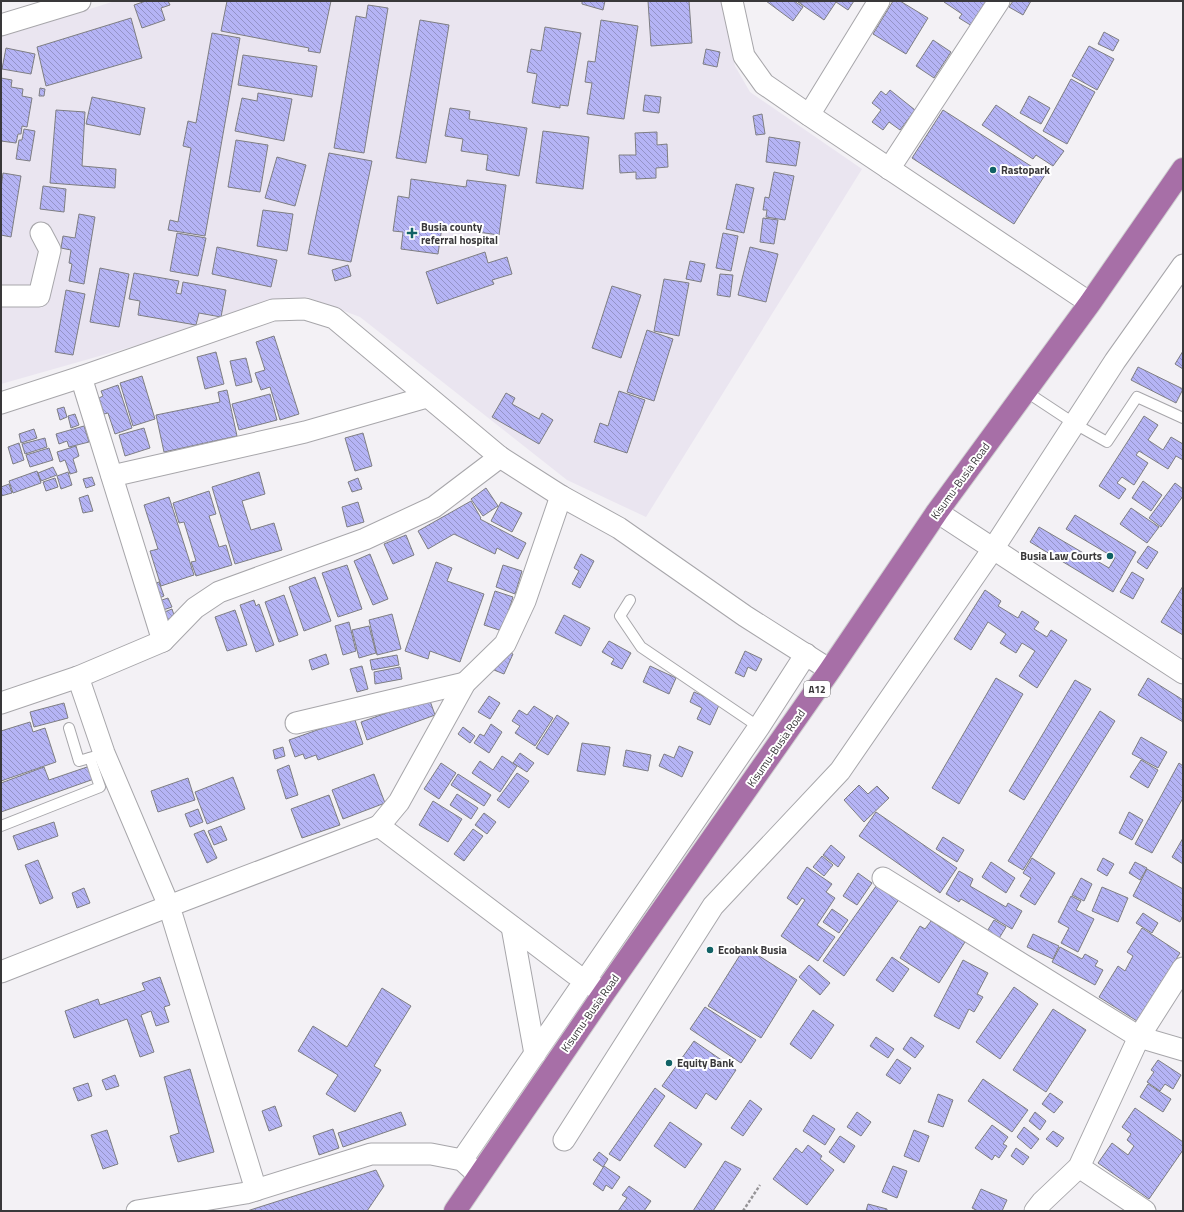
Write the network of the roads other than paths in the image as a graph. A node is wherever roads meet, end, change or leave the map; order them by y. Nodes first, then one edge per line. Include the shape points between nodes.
1 (80, 1) edge
2 (732, 1) edge
3 (879, 1) edge
4 (999, 1) edge
5 (1, 25) edge
6 (809, 115) junction
7 (889, 169) junction
8 (1183, 169) edge
9 (41, 233) dead end
10 (1183, 265) edge
11 (1, 296) edge
12 (1090, 303) junction
13 (81, 377) junction
14 (1025, 391) junction
15 (427, 397) junction
16 (1, 403) edge
17 (1183, 418) edge
18 (1075, 424) junction
19 (500, 457) junction
20 (112, 476) junction
21 (561, 496) junction
22 (937, 512) junction
23 (993, 549) junction
24 (630, 600) dead end
25 (163, 642) junction
26 (806, 654) junction
27 (830, 670) junction
28 (1183, 673) edge
29 (78, 677) junction
30 (465, 683) junction
31 (1, 703) edge
32 (296, 723) dead end
33 (759, 727) junction
34 (69, 728) dead end
35 (97, 756) junction
36 (1, 826) edge
37 (379, 826) junction
38 (883, 878) dead end
39 (169, 906) junction
40 (512, 927) junction
41 (1183, 968) edge
42 (1, 972) edge
43 (584, 981) junction
44 (604, 993) junction
45 (1140, 1037) junction
46 (1183, 1050) edge
47 (535, 1054) junction
48 (564, 1140) dead end
49 (1079, 1167) junction
50 (256, 1190) junction
51 (137, 1211) edge
52 (455, 1211) edge
53 (1035, 1211) edge
54 (1145, 1211) edge

1 - 5 street
2 - 6 street via 744,56 764,84
3 - 6 street
4 - 7 street
6 - 7 street
7 - 12 street
8 - 12 highway, Kisumu-Busia Road / A12
9 - 11 street via 50,250 39,296
10 - 18 street via 1115,361
12 - 14 highway, Kisumu-Busia Road / A12
13 - 15 street via 273,310 305,309 334,318
13 - 16 street
13 - 20 street
14 - 18 lane
14 - 22 highway, Kisumu-Busia Road / A12
15 - 19 street
15 - 20 street via 305,432
17 - 18 lane via 1137,397 1107,442
18 - 23 street
19 - 21 street
19 - 25 street via 434,507 365,539 219,592 195,608
20 - 25 street
21 - 26 street via 619,528 745,616
21 - 30 street via 525,601 505,644
22 - 23 street
22 - 27 highway, Kisumu-Busia Road / A12
23 - 28 street
23 - 48 street via 840,771 713,906
24 - 33 lane via 620,616 641,647
25 - 29 street
26 - 27 street
26 - 33 street
27 - 44 highway, Kisumu-Busia Road / A12
29 - 31 street
29 - 35 street
30 - 32 street
30 - 37 street via 399,802
33 - 43 street
34 - 35 lane via 79,761
35 - 36 lane via 100,787
35 - 39 street
37 - 39 street
37 - 40 street
38 - 45 street
39 - 42 street
39 - 50 street
40 - 43 street
40 - 47 street
41 - 45 street
43 - 44 street
43 - 47 street
44 - 52 highway, Kisumu-Busia Road / A12
45 - 46 street
45 - 49 street
47 - 50 street via 469,1167 431,1154 371,1154
49 - 53 street
49 - 54 street
50 - 51 street

